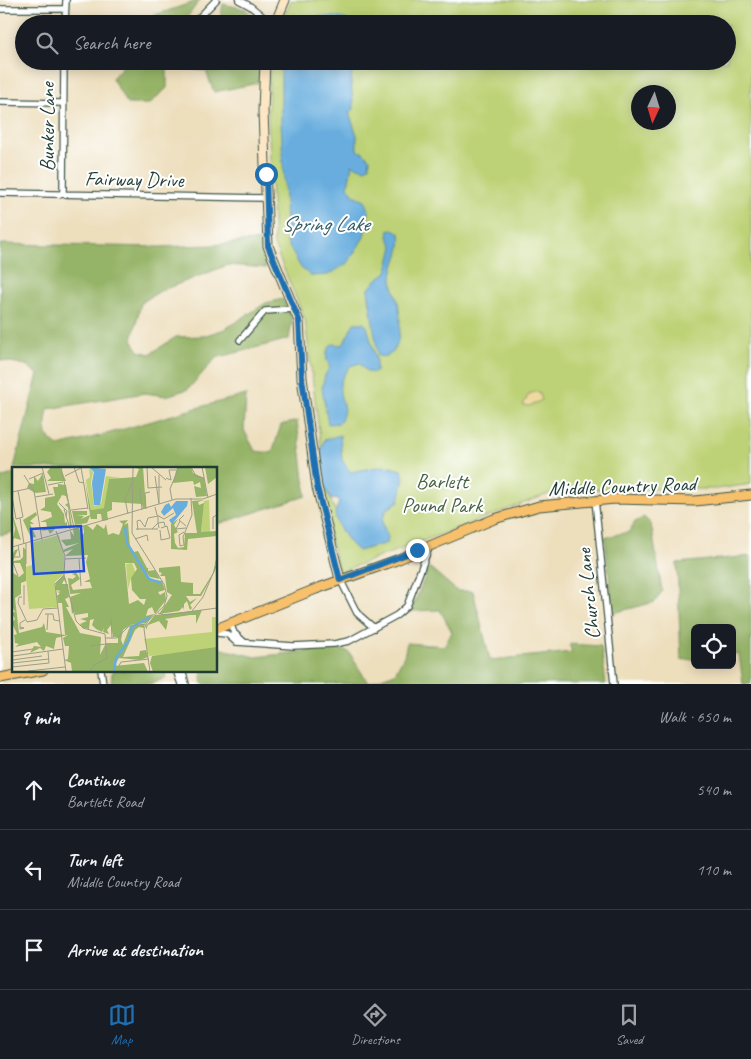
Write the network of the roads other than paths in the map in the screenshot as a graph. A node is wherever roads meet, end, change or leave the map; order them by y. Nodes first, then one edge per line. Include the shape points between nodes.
1 (66, 0) edge
2 (216, 0) edge
3 (239, 0) edge
4 (285, 0) edge
5 (0, 9) edge
6 (65, 9) junction
7 (65, 15) edge
8 (202, 15) edge
9 (262, 15) edge
10 (278, 15) edge
11 (64, 70) edge
12 (265, 70) edge
13 (0, 102) edge
14 (63, 103) junction
15 (0, 193) edge
16 (63, 193) junction
17 (267, 198) junction
18 (294, 309) junction
19 (240, 340) dead end
20 (751, 495) edge
21 (595, 500) junction
22 (430, 545) junction
23 (340, 580) junction
24 (230, 623) junction
25 (218, 628) edge
26 (374, 628) junction
27 (218, 633) edge
28 (243, 641) junction
29 (32, 672) edge
30 (0, 678) edge
31 (614, 684) edge

1 - 6 street
2 - 8 street
3 - 9 street
4 - 10 street
5 - 6 street
6 - 7 street
11 - 14 street, Bunker Lane
12 - 17 street
13 - 14 street
14 - 16 street, Bunker Lane
15 - 16 street, Fairway Drive
16 - 17 street, Fairway Drive
17 - 18 street via 268,246
18 - 19 street via 265,311
18 - 23 street via 299,320 302,378 317,487
20 - 21 main road, Middle Country Road via 696,502
21 - 22 main road, Middle Country Road via 550,503 494,519
21 - 31 street, Church Lane
22 - 23 main road, Middle Country Road
22 - 26 street via 406,606
23 - 24 main road, Middle Country Road
23 - 26 street via 357,613
24 - 25 main road, Middle Country Road
24 - 28 street via 234,633
26 - 28 street via 349,641 334,644 293,646
27 - 28 street via 227,634 236,642
29 - 30 main road

